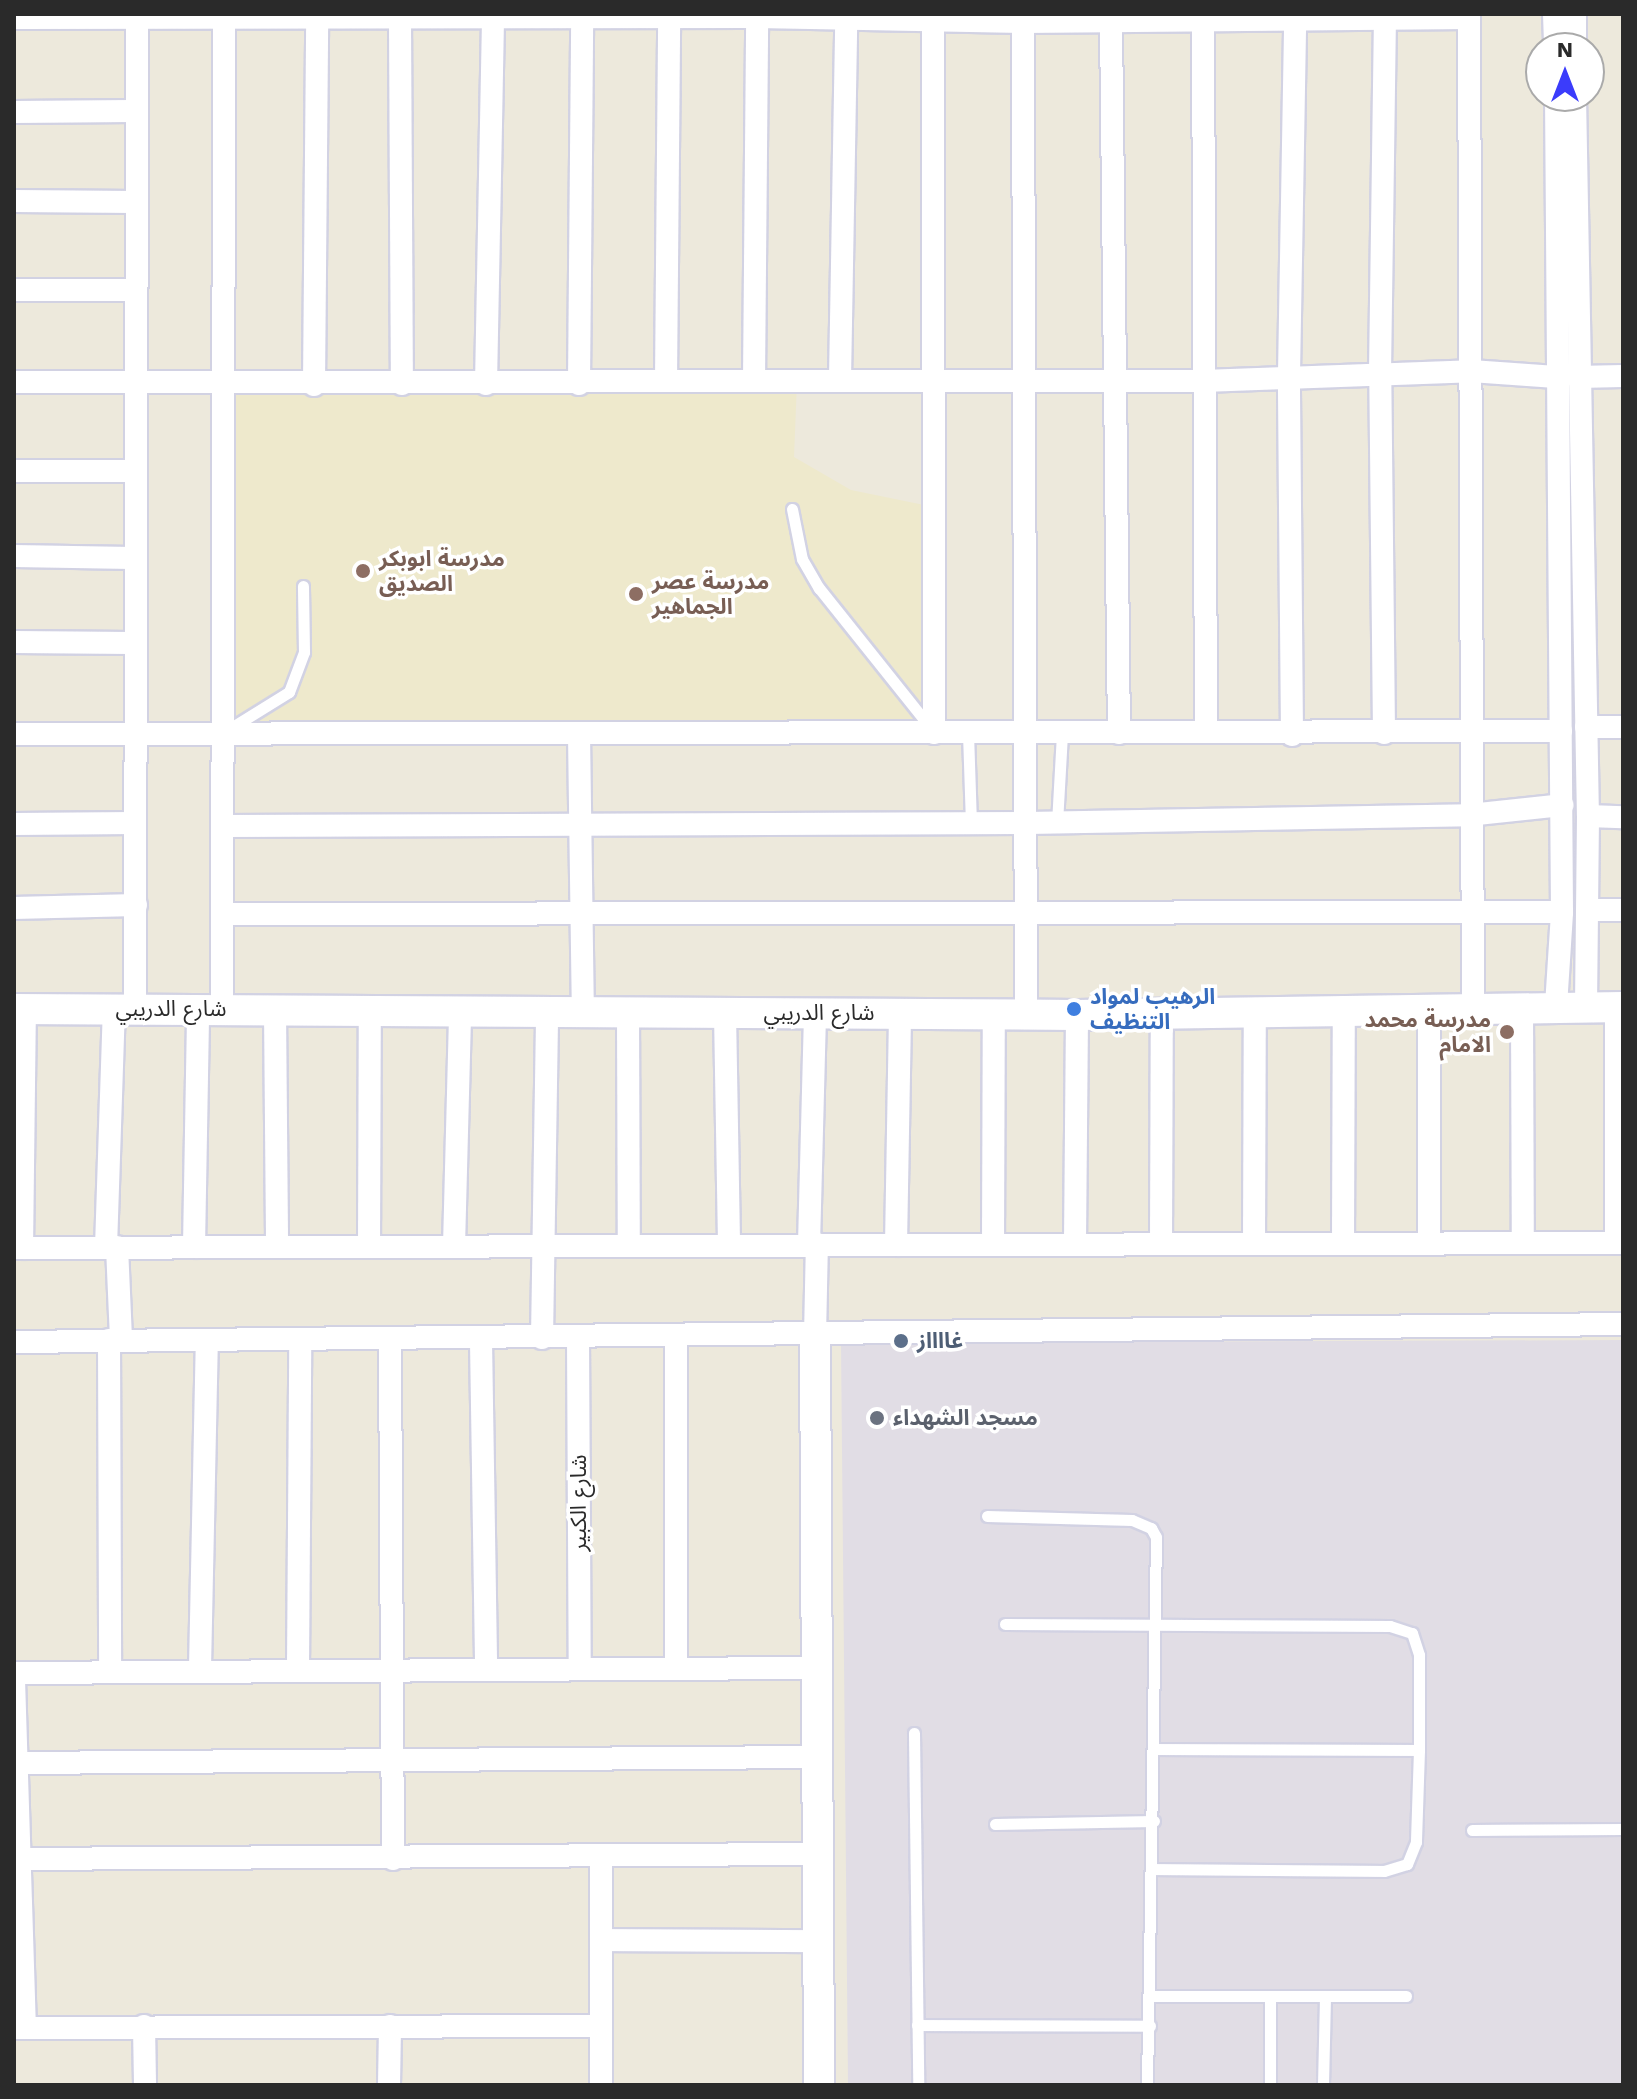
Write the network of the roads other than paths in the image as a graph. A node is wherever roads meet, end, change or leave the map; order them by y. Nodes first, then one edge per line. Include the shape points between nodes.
1 (1295, 16) edge
2 (1469, 16) edge
3 (26, 17) edge
4 (317, 17) edge
5 (493, 17) junction
6 (757, 17) junction
7 (1203, 17) junction
8 (582, 18) junction
9 (669, 18) junction
10 (1385, 18) junction
11 (137, 19) junction
12 (224, 19) junction
13 (846, 19) junction
14 (933, 19) junction
15 (400, 20) junction
16 (1111, 21) junction
17 (1023, 22) junction
18 (133, 111) junction
19 (14, 112) edge
20 (1557, 112) edge
21 (1575, 112) edge
22 (14, 201) edge
23 (135, 202) junction
24 (14, 290) edge
25 (136, 290) junction
26 (1471, 371) junction
27 (1380, 373) junction
28 (1289, 374) junction
29 (1623, 376) edge
30 (1567, 377) junction
31 (840, 379) junction
32 (934, 380) junction
33 (135, 381) junction
34 (666, 381) junction
35 (754, 381) junction
36 (1023, 381) junction
37 (1114, 381) junction
38 (1203, 381) junction
39 (14, 382) edge
40 (222, 384) junction
41 (402, 384) junction
42 (486, 384) junction
43 (579, 384) junction
44 (314, 385) junction
45 (14, 471) edge
46 (134, 471) junction
47 (792, 509) dead end
48 (14, 556) edge
49 (132, 558) junction
50 (303, 586) dead end
51 (14, 642) edge
52 (132, 643) junction
53 (1586, 727) junction
54 (1623, 727) edge
55 (1561, 731) junction
56 (1206, 732) junction
57 (934, 733) junction
58 (968, 733) junction
59 (1119, 733) junction
60 (1384, 733) junction
61 (1472, 733) junction
62 (14, 734) edge
63 (132, 734) junction
64 (222, 734) junction
65 (579, 734) junction
66 (1025, 734) junction
67 (1062, 734) junction
68 (1292, 735) junction
69 (1562, 805) junction
70 (1469, 815) junction
71 (1588, 816) junction
72 (1623, 817) edge
73 (971, 822) junction
74 (135, 823) junction
75 (1027, 823) junction
76 (1057, 823) junction
77 (14, 824) edge
78 (224, 826) junction
79 (580, 828) junction
80 (136, 905) junction
81 (14, 908) edge
82 (1026, 910) junction
83 (1472, 910) junction
84 (1588, 910) junction
85 (1623, 910) edge
86 (1562, 912) junction
87 (224, 914) junction
88 (581, 917) junction
89 (1571, 1006) junction
90 (1344, 1007) junction
91 (1429, 1007) junction
92 (1473, 1007) junction
93 (1620, 1007) edge
94 (1522, 1008) junction
95 (20, 1009) edge
96 (125, 1009) junction
97 (210, 1009) junction
98 (275, 1009) junction
99 (370, 1009) junction
100 (460, 1009) junction
101 (1255, 1010) junction
102 (547, 1012) junction
103 (815, 1012) junction
104 (1162, 1012) junction
105 (583, 1013) junction
106 (628, 1013) junction
107 (725, 1013) junction
108 (900, 1013) junction
109 (994, 1013) junction
110 (1026, 1014) junction
111 (1077, 1015) junction
112 (1523, 1242) junction
113 (1429, 1243) junction
114 (1620, 1243) edge
115 (813, 1244) junction
116 (1075, 1244) junction
117 (1161, 1244) junction
118 (1254, 1244) junction
119 (1343, 1244) junction
120 (729, 1245) junction
121 (896, 1245) junction
122 (993, 1245) junction
123 (454, 1246) junction
124 (543, 1246) junction
125 (629, 1246) junction
126 (111, 1247) junction
127 (194, 1247) junction
128 (277, 1247) junction
129 (369, 1247) junction
130 (18, 1248) edge
131 (1623, 1324) edge
132 (815, 1336) junction
133 (542, 1338) junction
134 (578, 1338) junction
135 (676, 1338) junction
136 (115, 1340) junction
137 (207, 1341) junction
138 (300, 1341) junction
139 (390, 1341) junction
140 (481, 1341) junction
141 (14, 1342) edge
142 (987, 1516) dead end
143 (1005, 1624) dead end
144 (1156, 1624) junction
145 (200, 1668) junction
146 (298, 1668) junction
147 (390, 1668) junction
148 (486, 1668) junction
149 (580, 1668) junction
150 (676, 1668) junction
151 (817, 1668) junction
152 (110, 1672) junction
153 (14, 1673) edge
154 (14, 1680) edge
155 (914, 1733) dead end
156 (1155, 1749) junction
157 (1419, 1750) junction
158 (818, 1757) junction
159 (393, 1761) junction
160 (16, 1763) edge
161 (1154, 1821) junction
162 (995, 1824) dead end
163 (1623, 1829) edge
164 (1472, 1830) dead end
165 (819, 1854) junction
166 (601, 1857) junction
167 (18, 1859) edge
168 (393, 1859) junction
169 (1153, 1869) junction
170 (602, 1940) junction
171 (819, 1941) junction
172 (1150, 1996) junction
173 (1270, 1996) junction
174 (1325, 1996) junction
175 (1406, 1996) dead end
176 (917, 2025) junction
177 (144, 2026) junction
178 (390, 2026) junction
179 (601, 2026) junction
180 (1150, 2026) junction
181 (20, 2028) edge
182 (145, 2085) edge
183 (389, 2085) edge
184 (601, 2085) edge
185 (819, 2085) edge
186 (918, 2085) edge
187 (1147, 2085) edge
188 (1270, 2085) edge
189 (1323, 2085) edge

1 - 7 street
1 - 10 street
1 - 28 street
2 - 10 street
2 - 26 street
3 - 11 street
4 - 12 street
4 - 15 street
4 - 44 street
5 - 8 street
5 - 15 street
5 - 42 street
6 - 9 street
6 - 13 street
6 - 35 street
7 - 16 street
7 - 38 street
8 - 9 street
8 - 43 street
9 - 34 street
10 - 27 street
11 - 12 street
11 - 18 street
12 - 40 street
13 - 14 street
13 - 31 street
14 - 17 street
14 - 32 street
15 - 41 street
16 - 17 street
16 - 37 street
17 - 36 street
18 - 19 street
18 - 23 street
20 - 30 street
21 - 30 street
22 - 23 street
23 - 25 street
24 - 25 street
25 - 33 street
26 - 27 street
26 - 30 street
26 - 61 street
27 - 28 street
27 - 60 street
28 - 38 street
28 - 68 street
29 - 30 street
30 - 53 street
30 - 55 street
31 - 32 street
31 - 35 street
32 - 36 street
32 - 57 street
33 - 39 street
33 - 40 street
33 - 46 street
34 - 35 street
34 - 43 street
36 - 37 street
36 - 66 street
37 - 38 street
37 - 59 street
38 - 56 street
40 - 44 street
40 - 64 street
41 - 42 street
41 - 44 street
42 - 43 street
45 - 46 street
46 - 49 street
47 - 57 lane via 802,559 819,588
48 - 49 street
49 - 52 street
50 - 64 lane via 304,652 289,692
51 - 52 street
52 - 63 street
53 - 54 street
53 - 71 street
55 - 61 street
55 - 69 street
56 - 59 street
56 - 68 street
57 - 58 street
57 - 65 street
58 - 66 street
58 - 73 lane
59 - 67 street
60 - 61 street
60 - 68 street
61 - 70 street
62 - 63 street
63 - 64 street
63 - 74 street
64 - 65 street
64 - 78 street
65 - 79 street
66 - 67 street
66 - 75 street
67 - 76 lane
69 - 70 street
69 - 86 street
70 - 76 street
70 - 83 street
71 - 72 street
71 - 84 street
73 - 75 street
73 - 79 street
74 - 77 street
74 - 80 street
75 - 76 street
75 - 82 street
78 - 79 street
78 - 87 street
79 - 88 street
80 - 81 street
80 - 96 street
82 - 83 street
82 - 88 street
82 - 110 street
83 - 86 street
83 - 92 street
84 - 85 street
84 - 89 street
86 - 89 street
87 - 88 street
87 - 97 street
88 - 105 street
89 - 93 street, شارع الدريبي
89 - 94 street, شارع الدريبي
90 - 91 street, شارع الدريبي
90 - 101 street, شارع الدريبي
90 - 119 street
91 - 92 street, شارع الدريبي
91 - 113 street
92 - 94 street, شارع الدريبي
93 - 114 street
94 - 112 street
95 - 96 street, شارع الدريبي
95 - 130 street
96 - 97 street, شارع الدريبي
96 - 126 street
97 - 98 street, شارع الدريبي
97 - 127 street
98 - 99 street, شارع الدريبي
98 - 128 street
99 - 100 street, شارع الدريبي
99 - 129 street
100 - 102 street, شارع الدريبي
100 - 123 street
101 - 104 street, شارع الدريبي
101 - 118 street
102 - 105 street, شارع الدريبي
102 - 124 street
103 - 107 street, شارع الدريبي
103 - 108 street, شارع الدريبي
103 - 115 street
104 - 111 street, شارع الدريبي
104 - 117 street
105 - 106 street, شارع الدريبي
106 - 107 street, شارع الدريبي
106 - 125 street
107 - 120 street
108 - 109 street, شارع الدريبي
108 - 121 street
109 - 110 street, شارع الدريبي
109 - 122 street
110 - 111 street, شارع الدريبي
111 - 116 street
112 - 113 street
112 - 114 street
113 - 119 street
115 - 120 street
115 - 121 street
115 - 132 street
116 - 117 street
116 - 122 street
117 - 118 street
118 - 119 street
120 - 125 street
121 - 122 street
123 - 124 street
123 - 129 street
124 - 125 street
124 - 133 street
126 - 127 street
126 - 130 street
126 - 136 street
127 - 128 street
128 - 129 street
131 - 132 street
132 - 135 street
132 - 151 street
133 - 134 street
133 - 140 street
134 - 135 street
134 - 149 street, شارع الكبير
135 - 150 street
136 - 137 street
136 - 141 street
136 - 152 street
137 - 138 street
137 - 145 street
138 - 139 street
138 - 146 street
139 - 140 street
139 - 147 street
140 - 148 street
142 - 144 lane via 1142,1522 1156,1537
143 - 144 lane
144 - 156 lane
144 - 157 lane via 1401,1627 1418,1644
145 - 146 street
145 - 152 street
146 - 147 street
147 - 148 street
147 - 159 street
148 - 149 street
149 - 150 street
150 - 151 street
151 - 158 street
152 - 153 street
154 - 160 street
155 - 176 lane
156 - 157 lane
156 - 161 lane
157 - 169 lane via 1414,1854 1397,1870
158 - 159 street
158 - 165 street
159 - 160 street
159 - 168 street
160 - 167 street
161 - 162 lane
161 - 169 lane
163 - 164 lane
165 - 166 street
165 - 171 street
166 - 168 street
166 - 170 street
167 - 168 street
167 - 181 street
169 - 172 lane
170 - 171 street
170 - 179 street
171 - 185 street
172 - 173 lane
172 - 180 lane
173 - 174 lane
173 - 188 lane
174 - 175 lane
174 - 189 lane
176 - 180 lane
176 - 186 lane
177 - 178 street
177 - 181 street
177 - 182 street
178 - 179 street
178 - 183 street
179 - 184 street
180 - 187 lane

